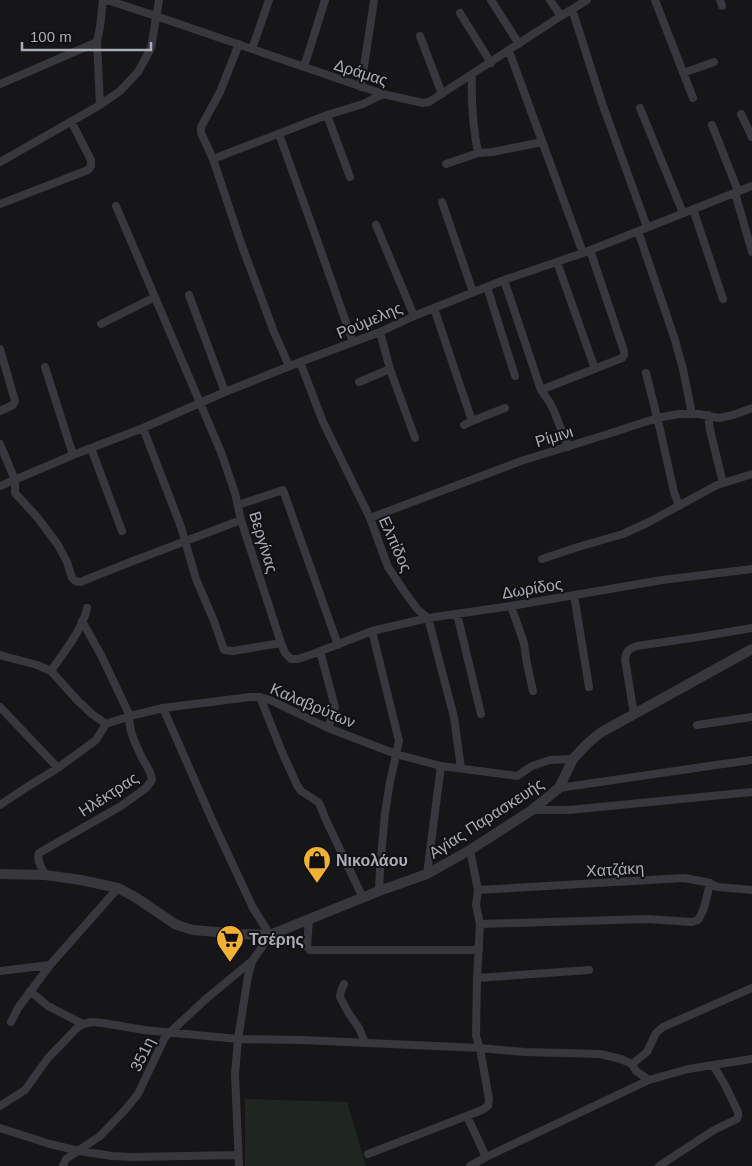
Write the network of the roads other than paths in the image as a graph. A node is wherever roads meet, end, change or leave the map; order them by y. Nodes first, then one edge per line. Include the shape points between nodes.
1 (103, 0) edge
2 (107, 0) edge
3 (160, 0) edge
4 (269, 0) edge
5 (325, 0) edge
6 (374, 0) edge
7 (491, 0) edge
8 (550, 0) edge
9 (587, 0) edge
10 (655, 0) edge
11 (572, 9) junction
12 (460, 13) dead end
13 (156, 16) junction
14 (561, 16) junction
15 (420, 36) dead end
16 (97, 42) junction
17 (239, 44) junction
18 (519, 44) junction
19 (252, 49) junction
20 (509, 51) junction
21 (714, 62) dead end
22 (491, 63) junction
23 (304, 67) junction
24 (683, 73) junction
25 (472, 75) junction
26 (0, 84) edge
27 (361, 86) junction
28 (383, 94) junction
29 (442, 94) junction
30 (693, 98) dead end
31 (100, 105) junction
32 (640, 108) dead end
33 (740, 114) dead end
34 (327, 115) junction
35 (71, 121) junction
36 (712, 125) dead end
37 (278, 134) junction
38 (752, 137) edge
39 (542, 142) junction
40 (478, 153) junction
41 (212, 158) junction
42 (0, 162) edge
43 (446, 164) dead end
44 (350, 177) dead end
45 (752, 186) edge
46 (736, 192) junction
47 (442, 202) dead end
48 (0, 204) edge
49 (116, 206) dead end
50 (693, 209) junction
51 (684, 213) junction
52 (376, 225) dead end
53 (647, 227) junction
54 (638, 230) junction
55 (586, 252) junction
56 (752, 252) edge
57 (557, 262) junction
58 (504, 280) junction
59 (487, 287) junction
60 (473, 292) junction
61 (189, 295) dead end
62 (154, 297) junction
63 (723, 298) dead end
64 (434, 308) junction
65 (414, 316) junction
66 (102, 324) dead end
67 (380, 332) junction
68 (353, 342) junction
69 (0, 349) edge
70 (300, 362) junction
71 (290, 366) junction
72 (44, 367) dead end
73 (390, 369) junction
74 (595, 369) junction
75 (646, 373) dead end
76 (515, 376) dead end
77 (359, 382) dead end
78 (541, 390) junction
79 (225, 392) junction
80 (200, 404) junction
81 (504, 408) dead end
82 (752, 408) edge
83 (0, 411) edge
84 (692, 414) junction
85 (708, 415) junction
86 (657, 418) junction
87 (472, 421) junction
88 (464, 425) dead end
89 (143, 428) junction
90 (415, 438) dead end
91 (0, 444) edge
92 (568, 446) junction
93 (91, 448) junction
94 (73, 455) junction
95 (752, 474) edge
96 (15, 480) junction
97 (723, 483) junction
98 (0, 486) edge
99 (238, 505) junction
100 (679, 506) junction
101 (370, 518) junction
102 (241, 520) junction
103 (122, 531) dead end
104 (184, 542) junction
105 (542, 559) dead end
106 (752, 569) edge
107 (574, 595) junction
108 (511, 606) junction
109 (87, 608) dead end
110 (457, 614) junction
111 (428, 618) junction
112 (82, 621) junction
113 (752, 628) edge
114 (372, 631) junction
115 (281, 643) junction
116 (338, 644) junction
117 (320, 651) junction
118 (750, 653) edge
119 (0, 655) edge
120 (51, 671) junction
121 (590, 687) dead end
122 (533, 691) dead end
123 (260, 697) junction
124 (0, 707) edge
125 (163, 708) junction
126 (481, 714) dead end
127 (634, 714) junction
128 (130, 716) junction
129 (752, 717) edge
130 (106, 724) junction
131 (697, 725) dead end
132 (328, 728) junction
133 (396, 754) junction
134 (573, 759) junction
135 (752, 760) edge
136 (440, 766) junction
137 (58, 768) junction
138 (461, 768) junction
139 (559, 788) junction
140 (752, 792) edge
141 (0, 805) edge
142 (532, 810) junction
143 (470, 850) junction
144 (0, 874) edge
145 (427, 874) junction
146 (45, 875) junction
147 (710, 883) junction
148 (118, 888) junction
149 (478, 890) junction
150 (752, 890) edge
151 (379, 892) junction
152 (363, 898) junction
153 (309, 919) junction
154 (480, 924) junction
155 (270, 935) junction
156 (479, 950) junction
157 (254, 960) junction
158 (50, 965) junction
159 (589, 970) dead end
160 (0, 971) edge
161 (477, 978) junction
162 (344, 984) dead end
163 (752, 988) edge
164 (30, 991) junction
165 (12, 1022) dead end
166 (83, 1024) junction
167 (170, 1033) junction
168 (238, 1039) junction
169 (365, 1043) junction
170 (480, 1048) junction
171 (752, 1059) edge
172 (632, 1064) junction
173 (713, 1065) junction
174 (649, 1080) junction
175 (0, 1106) edge
176 (467, 1116) junction
177 (0, 1128) edge
178 (79, 1151) junction
179 (368, 1154) dead end
180 (238, 1155) junction
181 (486, 1157) junction
182 (62, 1166) edge
183 (239, 1166) edge
184 (470, 1166) edge
185 (660, 1166) edge

1 - 16 street
2 - 13 street, Δράμας
3 - 13 street
4 - 19 street
5 - 23 street
6 - 27 street
7 - 18 street
8 - 14 street
9 - 11 street, Δράμας
10 - 24 street
11 - 14 street, Δράμας
11 - 53 street
12 - 22 street
13 - 17 street, Δράμας
13 - 31 street via 151,48 145,62 120,91
14 - 18 street, Δράμας
15 - 29 street
16 - 26 street
16 - 31 street
17 - 19 street, Δράμας
17 - 41 street via 220,92 201,127
18 - 20 street, Δράμας
19 - 23 street, Δράμας
20 - 22 street, Δράμας
20 - 39 street
21 - 24 street
22 - 25 street, Δράμας
23 - 27 street, Δράμας
24 - 30 street
25 - 29 street, Δράμας
25 - 40 street via 473,123
27 - 28 street, Δράμας
28 - 29 street, Δράμας via 424,103
28 - 34 street
31 - 35 street
32 - 51 street
33 - 38 street
34 - 37 street
34 - 44 street
35 - 42 street
35 - 48 street via 91,160 88,170
36 - 46 street
37 - 41 street
37 - 68 street
39 - 40 street
39 - 55 street
40 - 43 street
41 - 71 street via 274,332
45 - 46 street, Ρούμελης
46 - 50 street, Ρούμελης
46 - 56 street
47 - 60 street
49 - 62 street, Βεργίνας
50 - 51 street, Ρούμελης
50 - 63 street
51 - 53 street, Ρούμελης
52 - 65 street
53 - 54 street, Ρούμελης
54 - 55 street, Ρούμελης
54 - 84 street via 683,369
55 - 57 street, Ρούμελης
55 - 74 street via 624,351 622,358
57 - 58 street, Ρούμελης
57 - 74 street
58 - 59 street, Ρούμελης
58 - 78 street
59 - 60 street, Ρούμελης
59 - 76 street
60 - 64 street, Ρούμελης
61 - 79 street
62 - 66 street
62 - 80 street, Βεργίνας
64 - 65 street, Ρούμελης
64 - 87 street
65 - 67 street, Ρούμελης
67 - 68 street, Ρούμελης
67 - 73 street
68 - 70 street, Ρούμελης
69 - 83 street via 15,400 15,404
70 - 71 street, Ρούμελης
70 - 101 street, Ελπίδος via 323,422
71 - 79 street, Ρούμελης
72 - 94 street
73 - 77 street
73 - 90 street
74 - 78 street
75 - 86 street
78 - 92 street via 554,411
79 - 80 street, Ρούμελης
80 - 89 street, Ρούμελης
80 - 99 street, Βεργίνας via 221,452
81 - 87 street
82 - 85 street, Ρίμινι via 719,418
84 - 85 street, Ρίμινι
84 - 86 street, Ρίμινι
85 - 97 street
86 - 92 street, Ρίμινι
86 - 100 street
87 - 88 street
89 - 93 street, Ρούμελης
89 - 104 street
91 - 96 street
92 - 101 street, Ρίμινι
93 - 94 street, Ρούμελης
93 - 103 street
94 - 96 street, Ρούμελης
95 - 97 street
96 - 98 street, Ρούμελης
96 - 104 street via 15,493 58,545 75,581 81,582
97 - 100 street
99 - 102 street, Βεργίνας
99 - 116 street via 283,490
100 - 105 street via 623,534
101 - 111 street, Ελπίδος via 388,567 418,610
102 - 104 street
102 - 115 street, Βεργίνας
104 - 115 street via 224,650
106 - 107 street, Δωρίδος
107 - 108 street, Δωρίδος
107 - 121 street
108 - 110 street, Δωρίδος
108 - 122 street via 524,643
109 - 112 street
110 - 111 street, Δωρίδος
110 - 126 street
111 - 114 street, Δωρίδος
111 - 138 street, Ελπίδος via 454,717
112 - 120 street
112 - 128 street
113 - 127 street via 630,649 625,659
114 - 116 street, Δωρίδος
114 - 133 street via 399,741
115 - 117 street, Βεργίνας via 291,659
116 - 117 street, Δωρίδος
117 - 132 street via 335,707
118 - 127 street, Αγίας Παρασκευής
119 - 120 street
120 - 130 street via 78,701
123 - 125 street, Καλαβρύτων
123 - 132 street, Καλαβρύτων
123 - 152 street via 298,786 320,805
124 - 137 street
125 - 128 street, Καλαβρύτων
125 - 155 street via 253,908
127 - 134 street, Αγίας Παρασκευής via 600,733
128 - 130 street, Καλαβρύτων
128 - 146 street, Ηλέκτρας via 129,726 152,780 121,806 39,853 38,859
129 - 131 street
130 - 137 street via 96,740
132 - 133 street, Καλαβρύτων
133 - 136 street, Καλαβρύτων
133 - 151 street via 385,813
134 - 138 street, Καλαβρύτων via 543,762 517,776
134 - 139 street, Αγίας Παρασκευής
135 - 139 street
136 - 138 street, Καλαβρύτων
136 - 145 street
137 - 141 street
139 - 142 street, Αγίας Παρασκευής
140 - 142 street via 569,810
142 - 143 street, Αγίας Παρασκευής
143 - 145 street, Αγίας Παρασκευής
143 - 149 street
144 - 146 street, Αγίας Παρασκευής
145 - 151 street, Αγίας Παρασκευής
146 - 148 street, Αγίας Παρασκευής
147 - 149 street, Χατζάκη via 684,878
147 - 150 street, Χατζάκη via 718,887
147 - 154 street via 701,916 692,922
148 - 155 street, Αγίας Παρασκευής via 183,927
148 - 158 street
149 - 154 street via 476,905
151 - 152 street, Αγίας Παρασκευής
152 - 153 street, Αγίας Παρασκευής
153 - 155 street, Αγίας Παρασκευής
153 - 156 street via 310,950
154 - 156 street
155 - 157 street, 351η
156 - 161 street
157 - 167 street, 351η
157 - 168 street via 248,976
158 - 160 street
158 - 164 street
159 - 161 street
161 - 170 street via 476,1036
162 - 169 street via 340,997
163 - 172 street via 664,1027 656,1033 647,1052
164 - 165 street
164 - 166 street via 48,1006
166 - 167 street via 103,1023
166 - 175 street via 72,1031 25,1090
167 - 168 street
167 - 178 street, 351η via 162,1042 132,1101 100,1136
168 - 169 street
168 - 180 street via 235,1074
169 - 170 street
170 - 172 street via 600,1054
170 - 176 street via 488,1106
171 - 173 street
172 - 174 street
173 - 174 street
173 - 185 street via 738,1116
174 - 181 street
176 - 179 street
176 - 181 street
177 - 178 street
178 - 180 street via 112,1156
178 - 182 street, 351η via 66,1159
180 - 183 street
181 - 184 street

